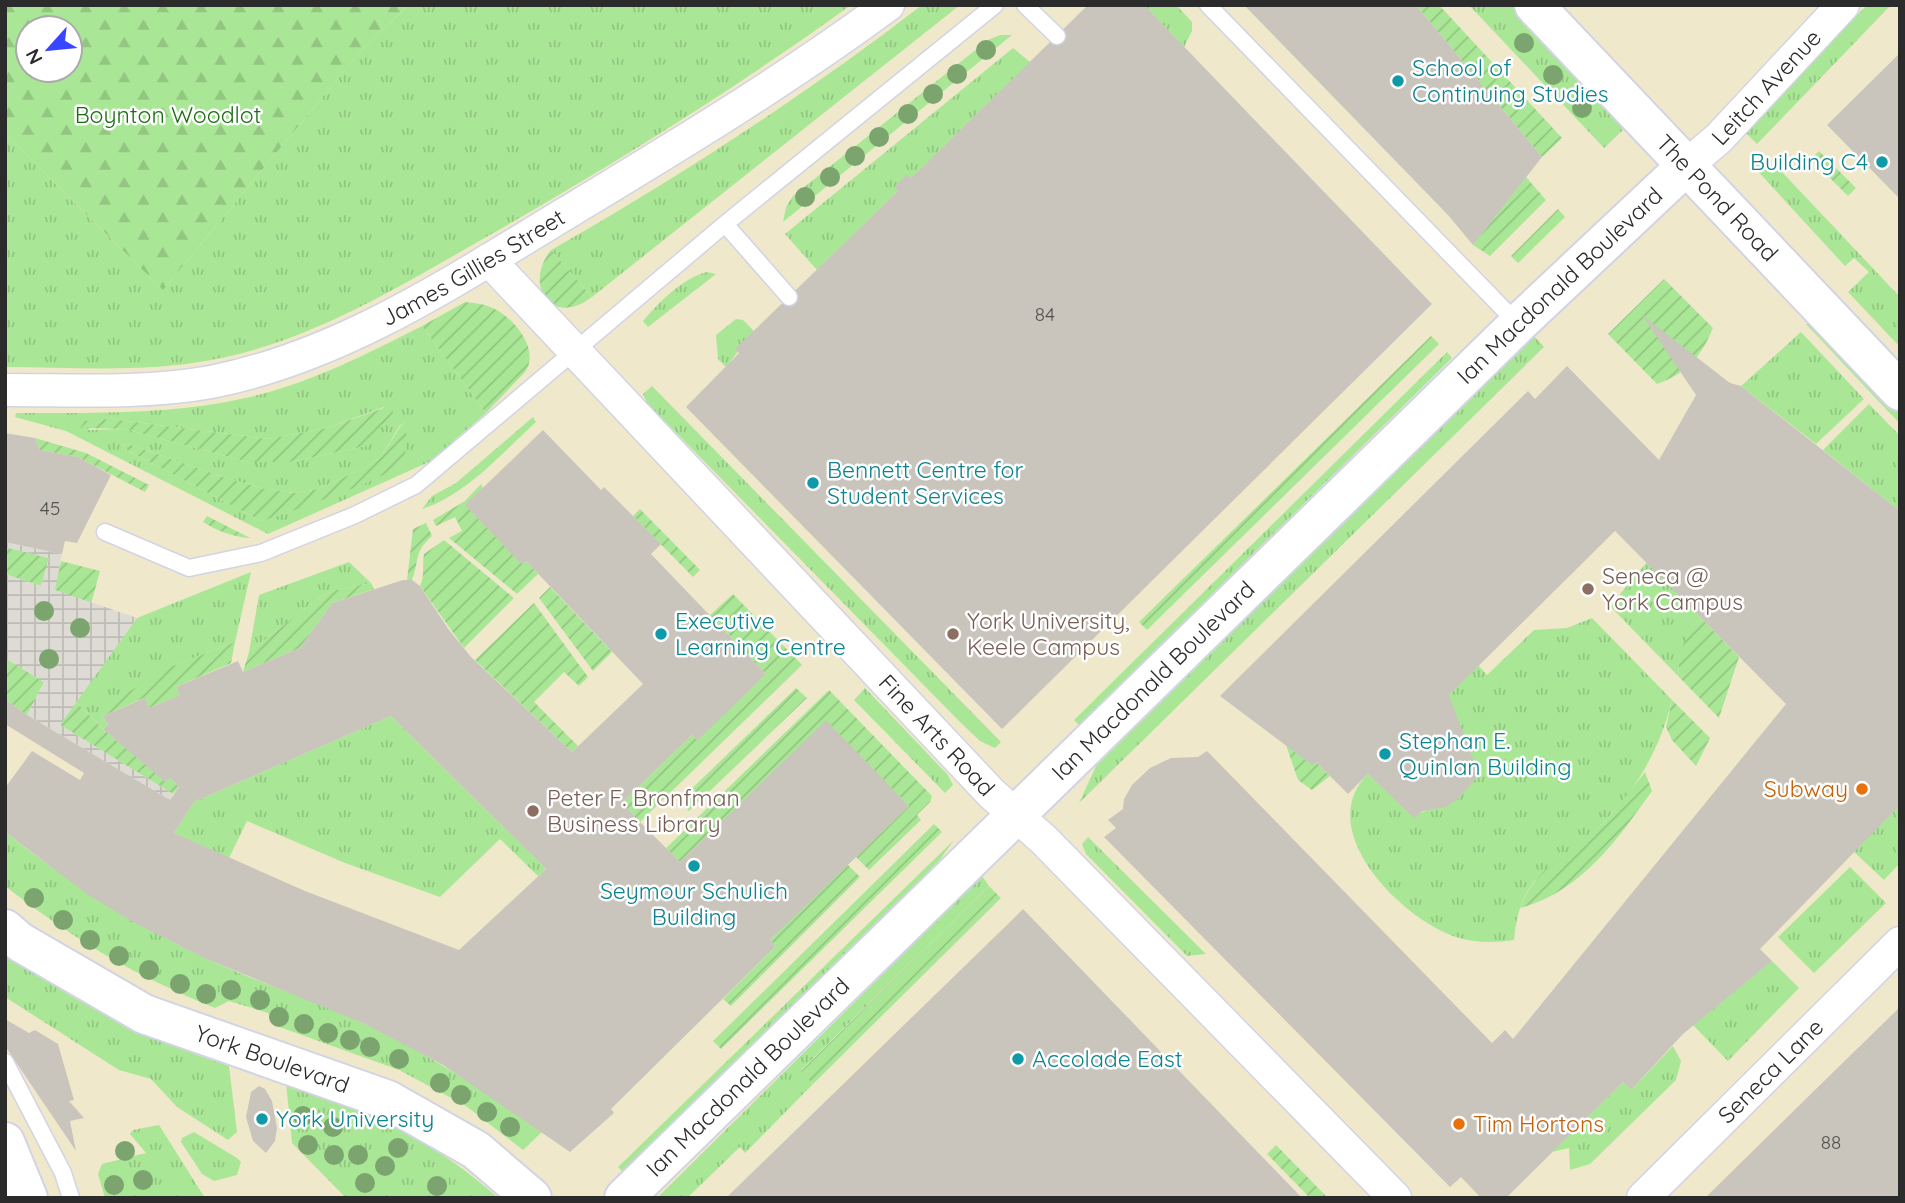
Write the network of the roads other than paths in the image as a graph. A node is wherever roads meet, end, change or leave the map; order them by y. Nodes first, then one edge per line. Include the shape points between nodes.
1 (888, 5) edge
2 (995, 5) edge
3 (1026, 5) edge
4 (1208, 5) edge
5 (1534, 5) edge
6 (1843, 5) edge
7 (1056, 36) dead end
8 (1685, 167) junction
9 (725, 224) junction
10 (489, 260) junction
11 (789, 297) dead end
12 (1518, 324) junction
13 (573, 351) junction
14 (5, 390) edge
15 (1900, 391) edge
16 (105, 532) dead end
17 (1015, 815) junction
18 (5, 929) edge
19 (1900, 943) edge
20 (5, 1062) edge
21 (5, 1142) edge
22 (28, 1198) edge
23 (71, 1198) edge
24 (532, 1198) edge
25 (624, 1198) edge
26 (1395, 1198) edge
27 (1643, 1198) edge

1 - 10 street, James Gillies Street via 761,96
2 - 9 lane
3 - 7 lane
4 - 12 lane
5 - 8 street, The Pond Road
6 - 8 street, Leitch Avenue via 1719,138
8 - 12 street, Ian Macdonald Boulevard
8 - 15 street, The Pond Road
9 - 11 lane
9 - 13 lane
10 - 13 street, Fine Arts Road
10 - 14 street, James Gillies Street via 417,303 339,341 211,382 111,391
12 - 17 street, Ian Macdonald Boulevard
13 - 16 lane via 416,485 261,553 189,568
13 - 17 street, Fine Arts Road
17 - 25 street, Ian Macdonald Boulevard
17 - 26 street, Fine Arts Road
18 - 24 street, York Boulevard via 144,1014 388,1100 477,1150
19 - 27 street, Seneca Lane
20 - 23 lane
21 - 22 street

